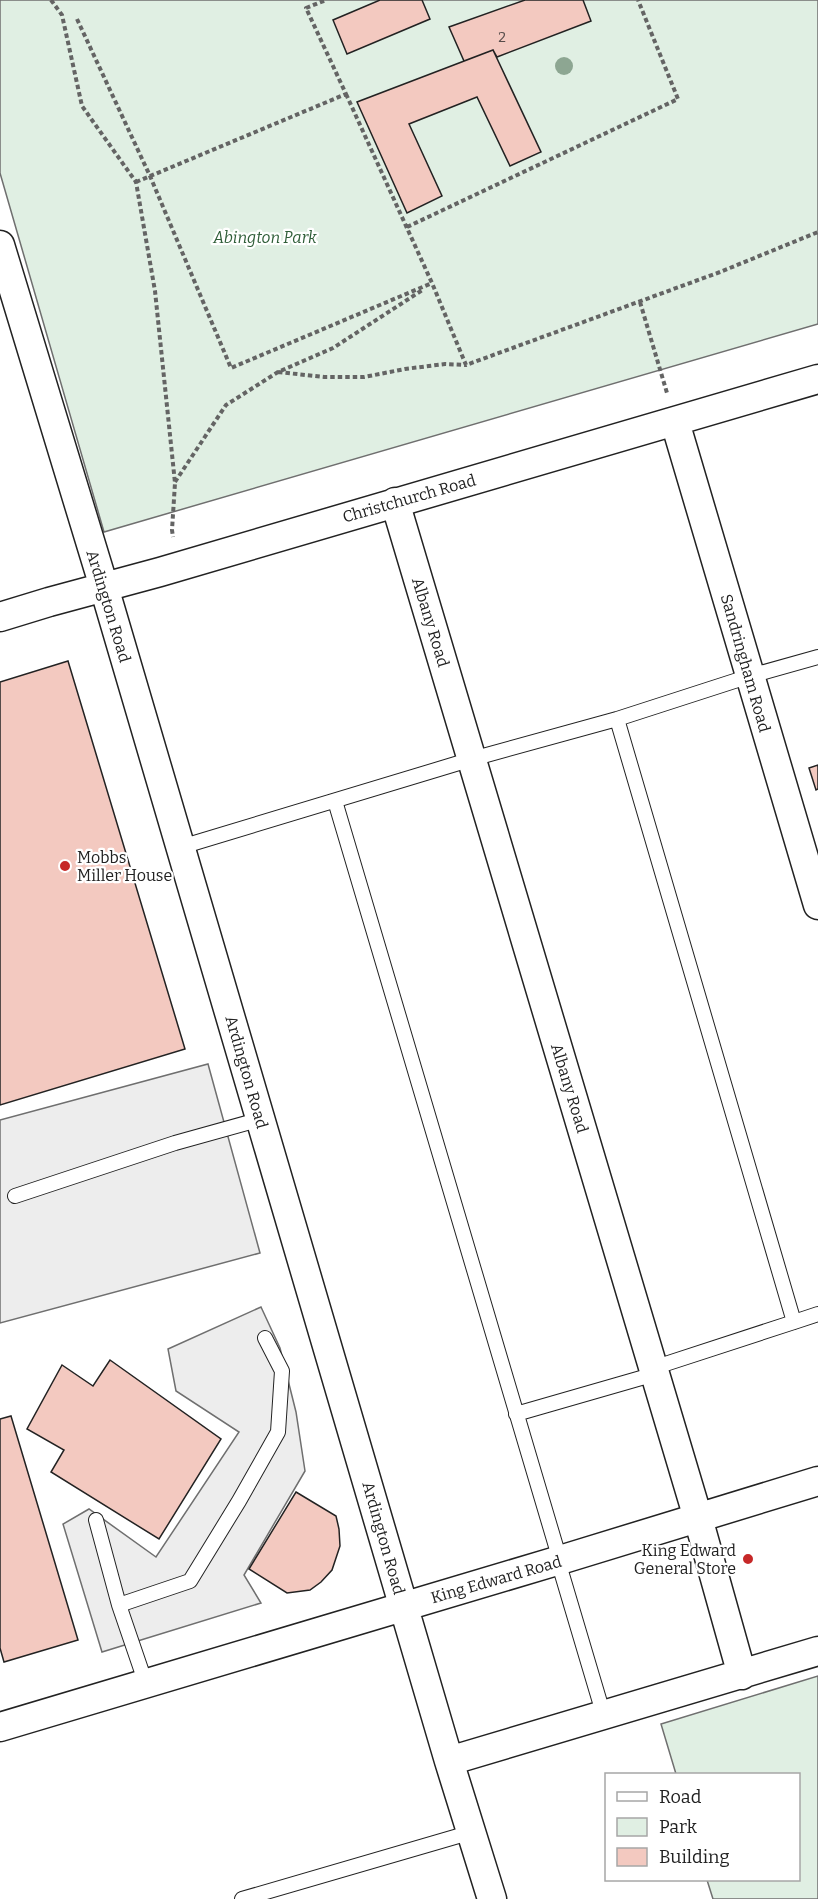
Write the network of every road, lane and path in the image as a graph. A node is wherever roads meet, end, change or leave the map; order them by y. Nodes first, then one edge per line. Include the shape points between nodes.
1 (51, 0) edge
2 (326, 0) edge
3 (638, 0) edge
4 (77, 19) dead end
5 (346, 94) junction
6 (150, 176) junction
7 (136, 182) junction
8 (407, 227) junction
9 (818, 232) edge
10 (0, 245) edge
11 (432, 284) junction
12 (640, 302) junction
13 (465, 365) junction
14 (278, 372) junction
15 (818, 379) edge
16 (675, 422) junction
17 (175, 483) junction
18 (395, 502) junction
19 (180, 566) junction
20 (104, 587) junction
21 (0, 617) edge
22 (818, 657) edge
23 (750, 676) junction
24 (617, 719) junction
25 (472, 759) junction
26 (335, 801) junction
27 (181, 847) junction
28 (818, 905) edge
29 (261, 1119) junction
30 (15, 1196) dead end
31 (818, 1314) edge
32 (794, 1322) junction
33 (265, 1338) dead end
34 (654, 1371) junction
35 (516, 1414) junction
36 (818, 1481) edge
37 (698, 1518) junction
38 (96, 1520) dead end
39 (559, 1561) junction
40 (119, 1605) junction
41 (404, 1606) junction
42 (818, 1651) edge
43 (742, 1675) junction
44 (146, 1684) junction
45 (604, 1716) junction
46 (0, 1727) edge
47 (449, 1761) junction
48 (472, 1832) junction
49 (242, 1899) edge
50 (492, 1899) edge

1 - 7 path via 62,15 82,106
2 - 5 path via 306,8
3 - 8 path via 678,99
4 - 6 path
5 - 6 path
5 - 8 path
6 - 7 path
6 - 11 path via 231,368
7 - 17 path via 155,291
8 - 11 path
9 - 12 path
10 - 20 street, Ardington Road
11 - 13 path
11 - 14 path via 333,348
12 - 13 path
12 - 16 path
13 - 14 path via 445,364 364,377
14 - 17 path via 226,405
15 - 16 street, Christchurch Road
16 - 18 street, Christchurch Road
16 - 23 street, Sandringham Road
17 - 19 path via 172,530
18 - 19 street, Christchurch Road
18 - 25 street, Albany Road
19 - 20 street, Christchurch Road
20 - 21 street, Christchurch Road
20 - 27 street, Ardington Road
22 - 23 lane
23 - 24 lane
23 - 28 street, Sandringham Road
24 - 25 lane
24 - 32 lane
25 - 26 lane
25 - 34 street, Albany Road
26 - 27 lane
26 - 35 lane
27 - 29 street, Ardington Road
29 - 30 lane
29 - 41 street, Ardington Road
31 - 32 lane
32 - 34 lane
33 - 40 lane via 282,1371 278,1432 190,1581
34 - 35 lane
34 - 37 street, Albany Road
35 - 39 lane
36 - 37 street, King Edward Road
37 - 39 street, King Edward Road
37 - 43 street, Albany Road
38 - 40 lane
39 - 41 street, King Edward Road
39 - 45 lane
40 - 44 lane
41 - 44 street, King Edward Road
41 - 47 street, Ardington Road
42 - 43 street
43 - 45 street
44 - 46 street, King Edward Road
45 - 47 street
47 - 48 street, Ardington Road
48 - 49 lane
48 - 50 street, Ardington Road

